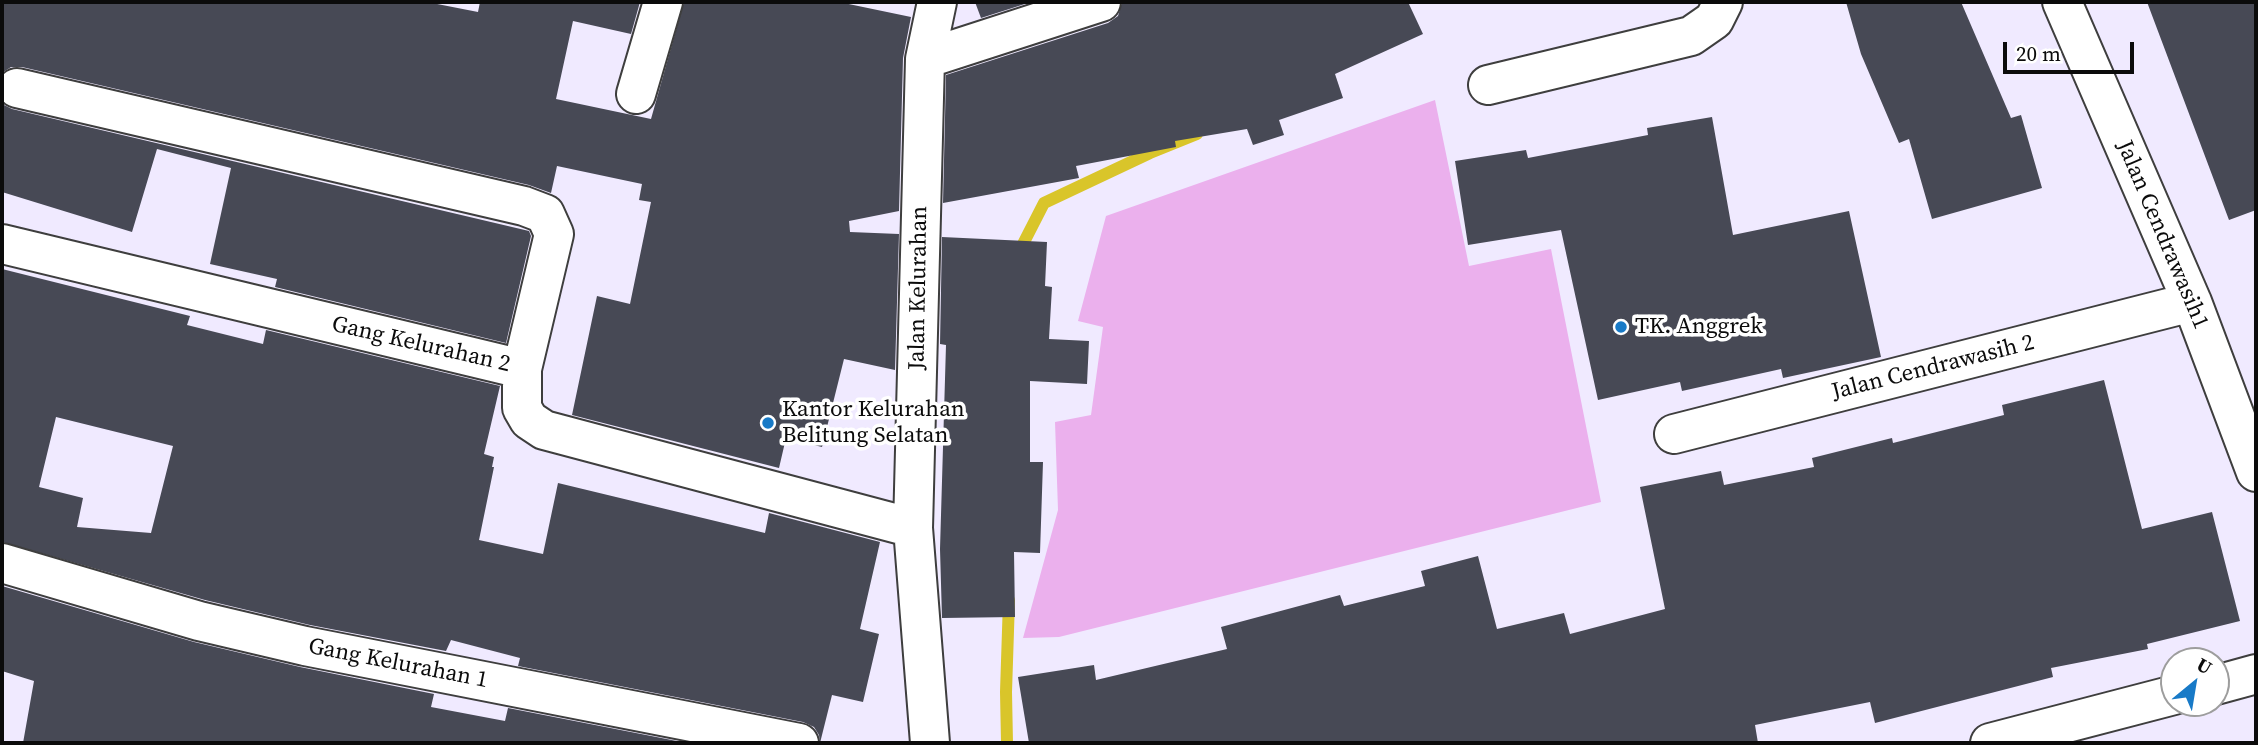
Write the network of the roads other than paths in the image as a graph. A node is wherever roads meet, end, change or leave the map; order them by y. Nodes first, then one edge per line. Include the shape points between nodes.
1 (663, 2) edge
2 (937, 2) edge
3 (1101, 2) edge
4 (1723, 2) edge
5 (2062, 2) edge
6 (925, 59) junction
7 (1488, 85) dead end
8 (17, 88) dead end
9 (636, 94) dead end
10 (2, 244) edge
11 (2192, 302) junction
12 (522, 369) junction
13 (1674, 434) dead end
14 (2256, 472) edge
15 (914, 528) junction
16 (2, 563) edge
17 (2256, 674) edge
18 (2230, 681) edge
19 (2160, 699) edge
20 (799, 743) edge
21 (930, 743) edge
22 (1990, 743) edge

1 - 9 street
2 - 6 street, Jalan Kelurahan
3 - 6 street
4 - 7 street via 1714,20 1691,36
5 - 11 street, Jalan Cendrawasih1
6 - 15 street, Jalan Kelurahan
8 - 12 street via 544,214 554,234
10 - 12 street, Gang Kelurahan 2
11 - 13 street, Jalan Cendrawasih 2
11 - 14 street, Jalan Cendrawasih1
12 - 15 street, Gang Kelurahan 2 via 522,408 544,430
15 - 21 street, Jalan Kelurahan
16 - 20 street, Gang Kelurahan 1 via 199,621 305,646
17 - 18 street
19 - 22 street

